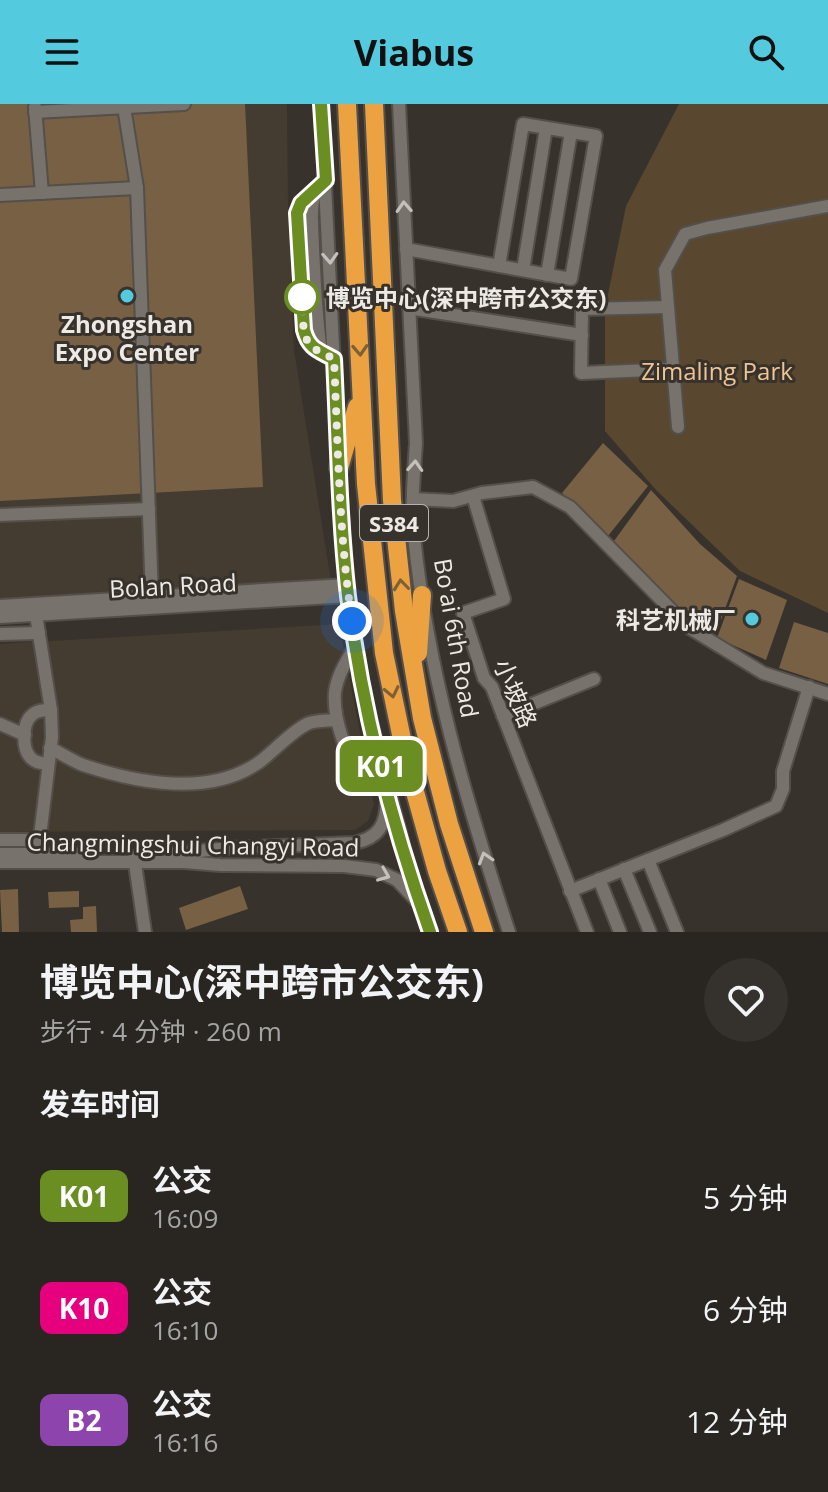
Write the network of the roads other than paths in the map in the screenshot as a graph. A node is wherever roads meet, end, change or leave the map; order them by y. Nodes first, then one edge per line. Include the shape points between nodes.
1 (184, 104) edge
2 (321, 104) edge
3 (347, 104) edge
4 (374, 104) edge
5 (399, 104) edge
6 (124, 107) junction
7 (35, 108) edge
8 (546, 128) junction
9 (571, 132) junction
10 (326, 180) junction
11 (137, 188) junction
12 (42, 193) junction
13 (0, 195) edge
14 (828, 206) edge
15 (406, 249) junction
16 (499, 266) junction
17 (523, 270) junction
18 (547, 275) junction
19 (668, 307) junction
20 (409, 308) junction
21 (582, 335) junction
22 (334, 359) junction
23 (673, 369) junction
24 (362, 389) junction
25 (678, 427) dead end
26 (339, 468) junction
27 (473, 496) junction
28 (413, 499) junction
29 (149, 509) junction
30 (0, 515) edge
31 (348, 591) junction
32 (422, 595) junction
33 (152, 597) junction
34 (0, 606) edge
35 (36, 615) junction
36 (0, 617) edge
37 (39, 633) junction
38 (0, 634) edge
39 (356, 646) junction
40 (415, 679) junction
41 (594, 679) dead end
42 (809, 687) junction
43 (828, 694) edge
44 (51, 710) junction
45 (503, 716) junction
46 (337, 720) junction
47 (0, 724) edge
48 (25, 735) junction
49 (50, 748) junction
50 (48, 764) junction
51 (384, 777) junction
52 (388, 793) junction
53 (0, 840) edge
54 (39, 847) junction
55 (0, 854) edge
56 (134, 858) junction
57 (648, 860) junction
58 (0, 862) edge
59 (624, 869) junction
60 (599, 879) junction
61 (570, 891) junction
62 (420, 904) junction
63 (145, 932) edge
64 (430, 932) edge
65 (458, 932) edge
66 (484, 932) edge
67 (509, 932) edge
68 (587, 932) edge
69 (620, 932) edge
70 (650, 932) edge
71 (677, 932) edge

1 - 6 street
2 - 10 street
3 -> 24 highway, S384
40 -> 4 highway, Bo'ai 6th Road / S384 via 392,500
15 -> 5 street, Bo'ai 6th Road
6 - 7 street
6 - 11 street
7 - 12 street
8 - 9 street
8 - 16 street via 523,124
8 - 17 street
9 - 18 street
9 - 18 street via 596,136 571,279
10 -> 22 street
10 - 22 street via 312,200 316,297 321,352
11 - 12 street
11 - 29 street
12 - 13 street
14 - 19 street via 685,234 665,270
15 - 16 street
15 - 20 street, Bo'ai 6th Road
16 - 17 street
17 - 18 street
19 - 21 street via 582,309
19 - 23 street
20 - 21 street
28 -> 20 street, Bo'ai 6th Road via 416,443
21 - 23 street via 581,373
22 - 26 street
23 - 25 street
24 - 26 highway
24 -> 65 highway, S384 via 384,653 407,763
26 - 31 street
27 - 28 street
27 - 42 street via 533,487 570,507 688,627 763,673
27 - 45 street, 小坡路 via 504,599 463,613
28 - 32 street, Bo'ai 6th Road
29 - 30 street
29 - 33 street
31 - 33 street, Bolan Road
31 - 35 street, Bolan Road
31 - 39 street
32 - 40 highway
67 -> 32 street, Bo'ai 6th Road via 446,719
33 - 34 street, Bolan Road
34 - 36 street
35 - 36 street, Bolan Road
35 - 37 street
37 - 38 street
37 - 44 street
39 - 46 street via 335,692
39 - 51 street
40 - 66 highway, Bo'ai 6th Road / S384 via 449,824
41 - 45 street
42 - 43 street
42 - 57 street via 776,806
44 - 48 street via 32,715
44 - 49 street
45 - 61 street, 小坡路
46 - 49 street via 308,723 256,764 197,784 130,777 81,764
46 - 51 street via 348,755 363,772
47 - 48 street
48 - 50 street via 29,756
49 - 50 street
50 - 54 street
51 - 52 street
52 - 56 street, Changmingshui Changyi Road via 386,815 370,839
52 - 62 street
53 - 54 street
54 - 55 street, Changmingshui Changyi Road
54 - 56 street, Changmingshui Changyi Road
56 - 58 street, Changmingshui Changyi Road
56 -> 62 street, Changmingshui Changyi Road via 376,870 397,880
56 - 63 street
57 - 59 street
57 - 71 street
59 - 60 street
59 - 70 street
60 - 61 street
60 - 69 street
61 - 68 street, 小坡路
62 - 64 street

